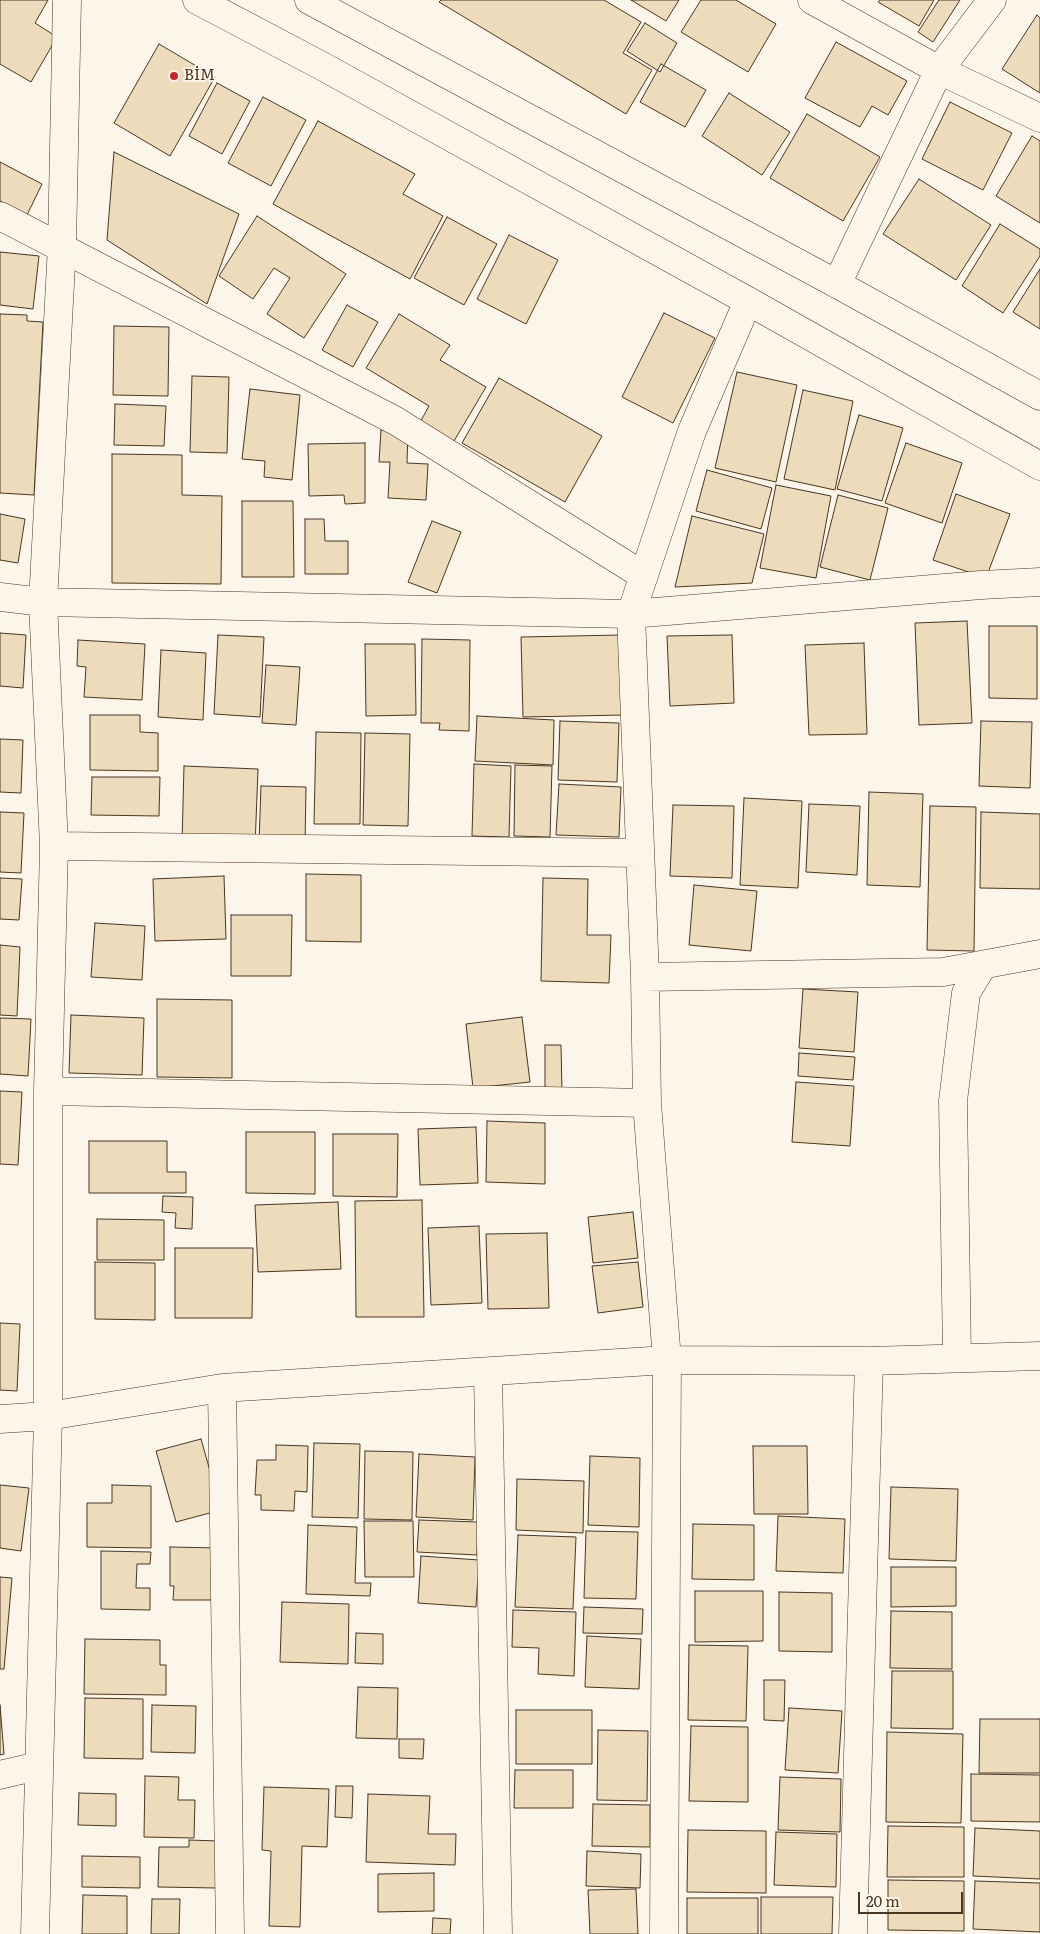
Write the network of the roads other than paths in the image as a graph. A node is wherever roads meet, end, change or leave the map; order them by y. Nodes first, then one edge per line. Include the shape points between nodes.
1 (67, 0) edge
2 (197, 0) edge
3 (311, 0) edge
4 (812, 0) edge
5 (992, 0) edge
6 (940, 70) junction
7 (1040, 118) edge
8 (0, 216) edge
9 (62, 246) junction
10 (837, 284) junction
11 (748, 301) junction
12 (1040, 396) edge
13 (1040, 466) edge
14 (644, 576) junction
15 (1040, 582) edge
16 (0, 597) edge
17 (42, 602) junction
18 (631, 614) junction
19 (54, 846) junction
20 (639, 853) junction
21 (1040, 954) edge
22 (983, 965) junction
23 (645, 977) junction
24 (48, 1091) junction
25 (647, 1103) junction
26 (1040, 1356) edge
27 (957, 1357) junction
28 (667, 1360) junction
29 (869, 1361) junction
30 (488, 1372) junction
31 (222, 1388) junction
32 (48, 1416) junction
33 (0, 1419) edge
34 (38, 1766) junction
35 (0, 1775) edge
36 (35, 1934) edge
37 (230, 1934) edge
38 (498, 1934) edge
39 (664, 1934) edge
40 (853, 1934) edge

1 - 9 street
2 - 11 street
3 - 10 street
4 - 6 street
5 - 6 street
6 - 7 street
6 - 10 street
8 - 9 street
9 - 14 street via 396,421
9 - 17 street
10 - 12 street
11 - 13 street
11 - 14 street via 692,431
14 - 18 street
15 - 18 street
16 - 17 street
17 - 18 street
17 - 19 street
18 - 20 street
19 - 20 street
19 - 24 street
20 - 23 street
21 - 22 street
22 - 23 street via 943,972
22 - 27 street via 966,993 953,1101
23 - 25 street
24 - 25 street
24 - 32 street
25 - 28 street
26 - 27 street
27 - 29 street
28 - 29 street
28 - 30 street
28 - 39 street
29 - 40 street
30 - 31 street
30 - 38 street
31 - 32 street
31 - 37 street
32 - 33 street
32 - 34 street
34 - 35 street
34 - 36 street

